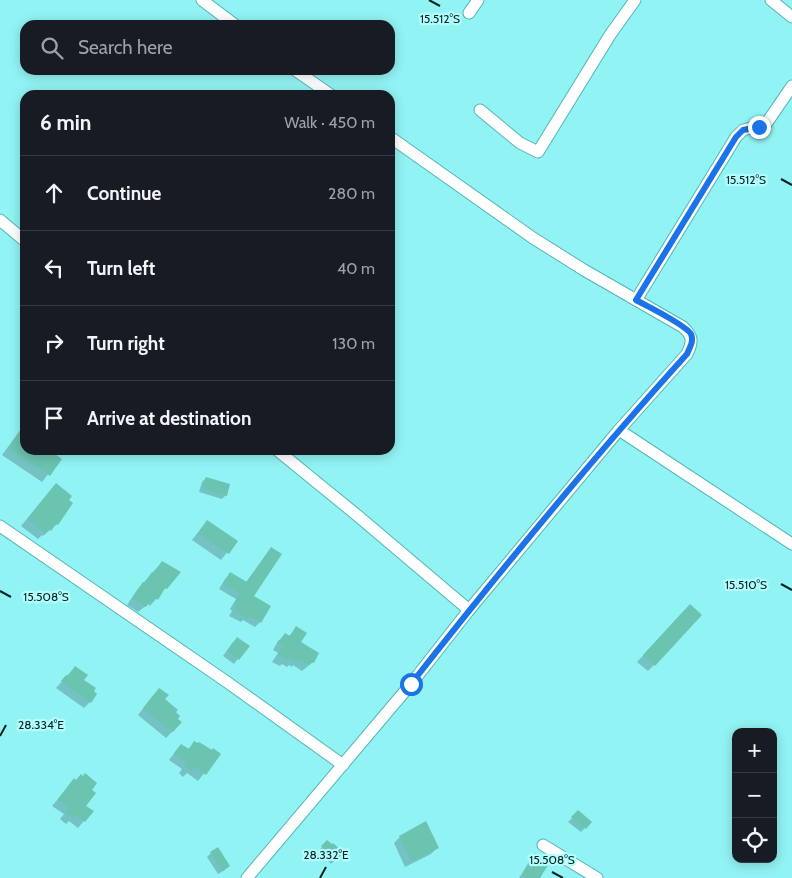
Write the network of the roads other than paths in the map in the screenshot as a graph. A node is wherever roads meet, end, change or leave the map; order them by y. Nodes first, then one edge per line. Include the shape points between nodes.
1 (202, 0) edge
2 (478, 0) edge
3 (635, 0) edge
4 (771, 0) edge
5 (784, 4) edge
6 (469, 13) dead end
7 (792, 16) edge
8 (228, 20) edge
9 (302, 75) edge
10 (792, 86) edge
11 (324, 90) edge
12 (480, 110) dead end
13 (395, 141) edge
14 (0, 220) edge
15 (20, 236) edge
16 (636, 300) junction
17 (619, 430) junction
18 (283, 455) edge
19 (0, 526) edge
20 (792, 544) edge
21 (469, 610) junction
22 (343, 764) junction
23 (543, 846) dead end
24 (247, 878) edge
25 (597, 878) edge

1 - 8 street
2 - 6 street
3 - 12 street via 538,152 520,143
4 - 5 street
5 - 7 street
9 - 11 street
10 - 16 street via 766,124 743,130 736,137
13 - 16 street via 533,238
14 - 15 street
16 - 17 street via 683,327 691,334 692,343 687,354
17 - 20 street
17 - 21 street
18 - 21 street
19 - 22 street
21 - 22 street
22 - 24 street
23 - 25 street

